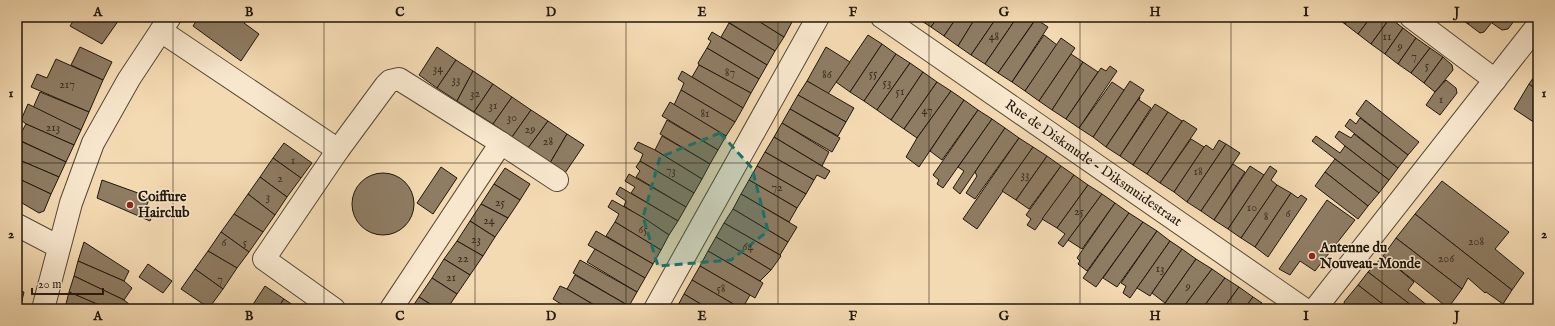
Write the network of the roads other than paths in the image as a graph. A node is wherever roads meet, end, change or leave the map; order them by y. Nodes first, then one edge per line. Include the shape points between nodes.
1 (818, 17) edge
2 (882, 17) edge
3 (1411, 17) edge
4 (166, 24) edge
5 (1538, 25) edge
6 (1495, 80) junction
7 (500, 143) junction
8 (338, 150) junction
9 (557, 180) dead end
10 (17, 225) edge
11 (59, 247) junction
12 (43, 309) edge
13 (334, 309) edge
14 (391, 309) edge
15 (655, 309) edge
16 (1304, 309) edge
17 (1315, 309) edge

1 - 15 street
2 - 16 street, Rue de Diskmude - Diksmuidestraat
3 - 6 street
4 - 8 street
4 - 11 street via 129,79 93,142 71,203
5 - 6 street
6 - 17 street
7 - 8 street via 399,79 386,85
7 - 9 street
7 - 14 street
8 - 13 street via 264,259
10 - 11 street
11 - 12 street

